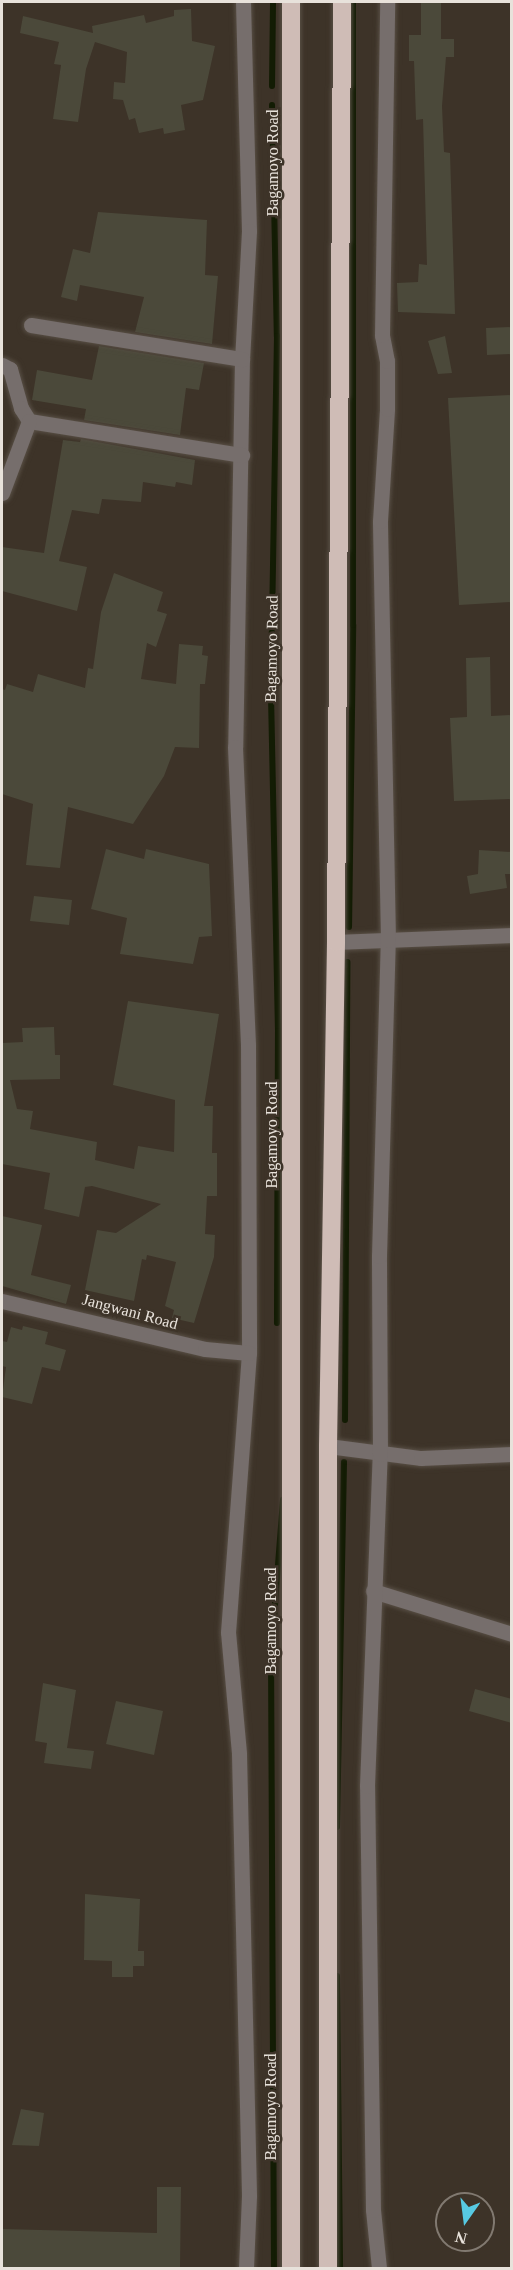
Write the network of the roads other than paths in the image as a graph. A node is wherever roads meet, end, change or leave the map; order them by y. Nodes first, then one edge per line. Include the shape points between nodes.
1 (243, 2) edge
2 (291, 2) edge
3 (342, 2) edge
4 (387, 2) edge
5 (32, 325) dead end
6 (242, 359) junction
7 (2, 365) edge
8 (29, 421) junction
9 (242, 455) junction
10 (2, 494) edge
11 (512, 935) edge
12 (388, 940) junction
13 (336, 942) junction
14 (2, 1301) edge
15 (249, 1353) junction
16 (328, 1446) junction
17 (380, 1454) junction
18 (512, 1454) edge
19 (373, 1591) junction
20 (512, 1634) edge
21 (246, 2268) edge
22 (291, 2268) edge
23 (328, 2268) edge
24 (380, 2268) edge

1 - 6 street via 249,231
2 - 22 highway, Bagamoyo Road
3 - 13 highway
4 - 12 street via 382,300 387,410 380,521
5 - 6 street
6 - 9 street
7 - 8 street via 10,369 21,408
8 - 9 street
8 - 10 street
9 - 15 street via 235,747 248,1045
11 - 12 street
12 - 13 street
12 - 17 street via 379,1256
13 - 16 highway
14 - 15 street, Jangwani Road via 205,1349
15 - 21 street via 228,1632 239,1754 249,2196
16 - 17 street
16 - 23 highway
17 - 18 street via 421,1458
17 - 19 street
19 - 20 street
19 - 24 street via 368,1786 373,2210

